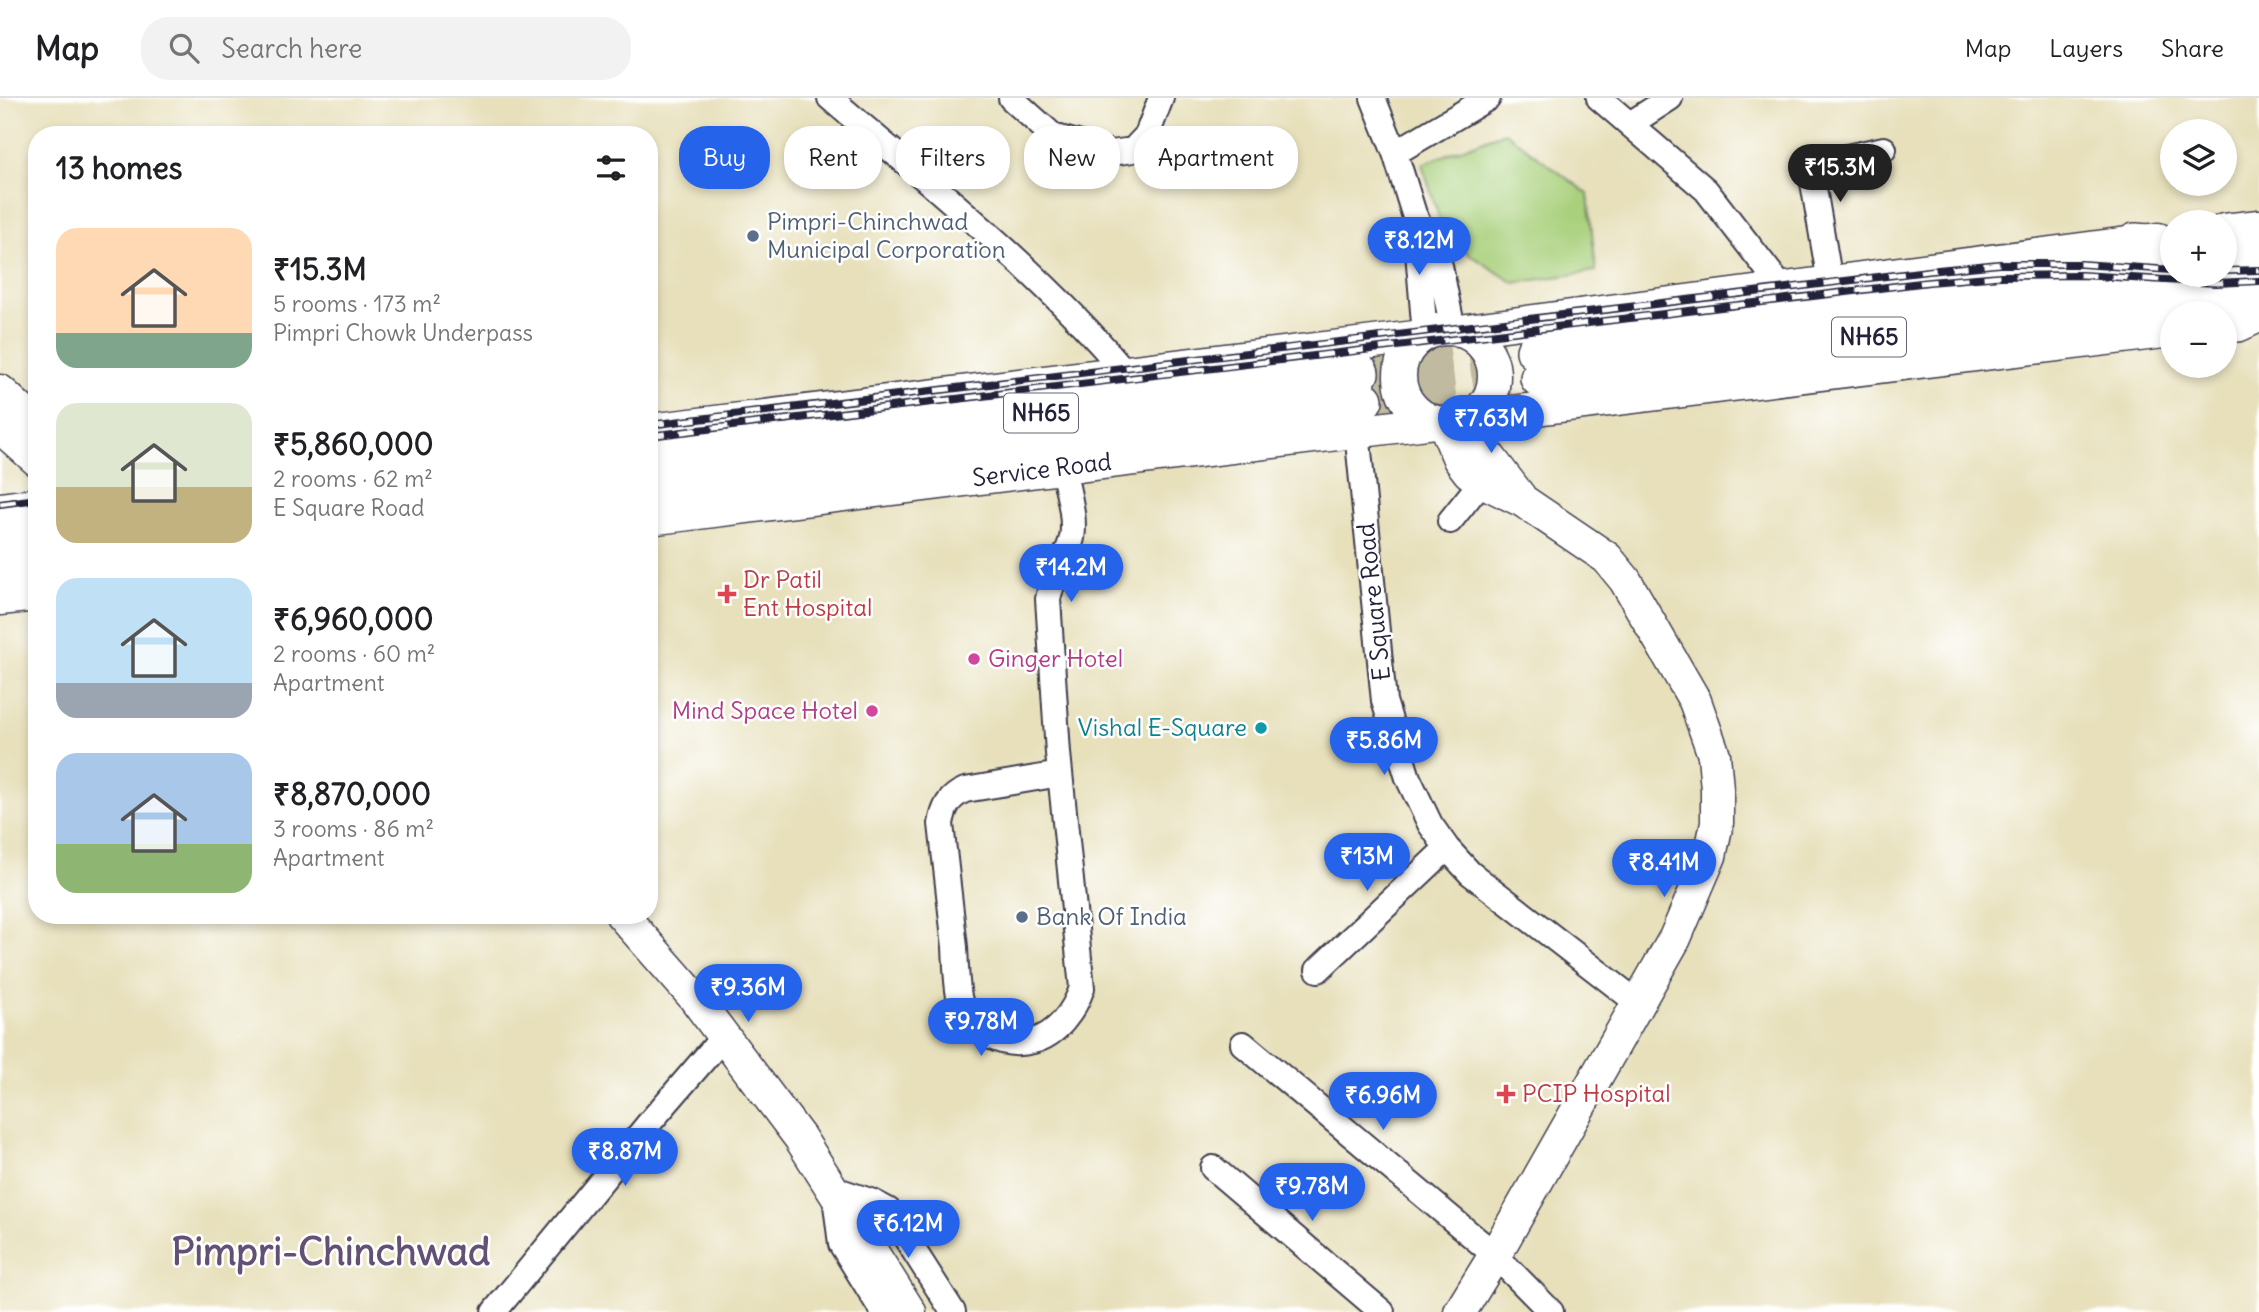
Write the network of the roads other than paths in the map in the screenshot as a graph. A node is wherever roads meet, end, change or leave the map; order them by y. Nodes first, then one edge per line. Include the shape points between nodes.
1 (830, 98) edge
2 (1012, 98) edge
3 (1161, 98) edge
4 (1373, 98) edge
5 (1488, 98) edge
6 (1599, 98) edge
7 (1670, 98) edge
8 (1630, 124) junction
9 (1884, 149) dead end
10 (1395, 153) junction
11 (2259, 226) edge
12 (2237, 229) edge
13 (2160, 239) edge
14 (2135, 242) junction
15 (2160, 244) edge
16 (2237, 252) edge
17 (2259, 255) edge
18 (2237, 259) edge
19 (2160, 272) edge
20 (1830, 282) junction
21 (1782, 288) junction
22 (2259, 289) edge
23 (2160, 332) edge
24 (1440, 333) junction
25 (1125, 372) junction
26 (0, 391) edge
27 (1361, 402) junction
28 (28, 417) edge
29 (1453, 420) junction
30 (0, 427) edge
31 (658, 429) edge
32 (28, 452) edge
33 (658, 462) edge
34 (724, 466) junction
35 (1063, 468) junction
36 (1482, 481) junction
37 (658, 486) edge
38 (1523, 501) junction
39 (0, 509) edge
40 (658, 518) edge
41 (1450, 521) dead end
42 (27, 551) edge
43 (0, 599) edge
44 (1060, 774) junction
45 (1447, 848) junction
46 (630, 924) edge
47 (1318, 970) dead end
48 (1637, 1003) junction
49 (724, 1036) junction
50 (1243, 1044) dead end
51 (1213, 1168) dead end
52 (834, 1189) junction
53 (1495, 1255) junction
54 (494, 1312) edge
55 (883, 1312) edge
56 (910, 1312) edge
57 (953, 1312) edge
58 (1382, 1312) edge
59 (1460, 1312) edge
60 (1551, 1312) edge

1 - 25 street via 975,223 1090,330
2 - 3 street via 1053,136 1111,153 1133,150 1147,135
4 - 10 street
5 - 10 street
6 - 8 street
7 - 8 street
8 - 21 street via 1706,190
9 - 20 street via 1810,165
10 - 24 street via 1414,214 1440,266
11 - 12 main road
13 - 14 main road
14 - 15 highway
14 - 20 main road
16 - 17 highway
17 - 18 highway
19 - 22 highway, NH65 via 1537,365
20 - 21 main road
21 - 24 main road
23 - 29 main road, Service Road
24 - 25 main road
24 - 29 main road via 1467,334 1482,345 1493,370 1484,405
24 - 29 main road via 1416,341 1405,356 1400,383 1412,408 1426,419
25 - 31 main road
26 - 28 main road
27 - 29 main road, Service Road
27 - 34 highway, NH65
27 - 35 main road, Service Road
27 - 45 street, E Square Road via 1384,701 1408,778
29 - 36 main road via 1459,459
29 - 38 main road
30 - 32 main road
33 - 34 highway, NH65
34 - 37 highway, NH65
35 - 40 main road, Service Road
35 - 44 street via 1072,541 1048,599
36 - 38 main road
36 - 41 street
38 - 48 main road via 1607,558 1625,580 1695,701 1714,755 1717,823 1710,856 1675,938
39 - 42 main road
42 - 43 main road
44 - 44 street via 965,790 948,802 943,813 960,1002 977,1027 1009,1043 1041,1039 1054,1030 1075,1006 1082,988
45 - 47 street
45 - 48 street, E Square Road via 1470,873
46 - 49 main road
48 - 53 main road
49 - 52 main road
49 - 54 street
50 - 53 street
51 - 58 street
52 - 55 street via 841,1244
52 - 56 main road
52 - 57 street via 888,1210
53 - 59 main road
53 - 60 street

